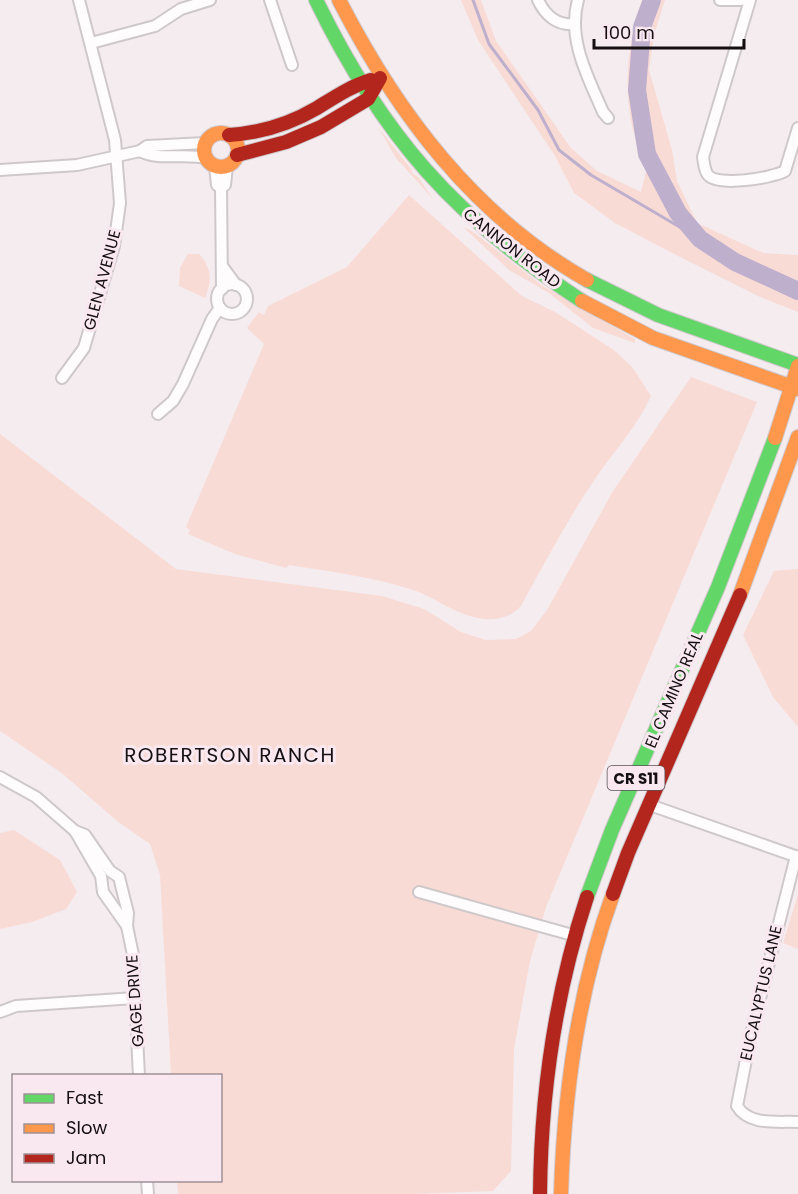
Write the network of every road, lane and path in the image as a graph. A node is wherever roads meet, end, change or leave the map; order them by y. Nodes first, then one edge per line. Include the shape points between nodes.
1 (80, 0) edge
2 (210, 0) edge
3 (270, 0) edge
4 (316, 0) edge
5 (339, 0) edge
6 (537, 0) edge
7 (578, 0) edge
8 (720, 0) edge
9 (741, 0) edge
10 (750, 0) edge
11 (575, 24) junction
12 (91, 43) junction
13 (292, 65) dead end
14 (380, 78) junction
15 (357, 83) junction
16 (368, 99) junction
17 (608, 118) dead end
18 (798, 128) edge
19 (229, 135) junction
20 (205, 143) junction
21 (140, 151) junction
22 (237, 155) junction
23 (118, 156) junction
24 (216, 163) junction
25 (0, 170) edge
26 (222, 266) junction
27 (236, 285) junction
28 (222, 289) junction
29 (220, 308) junction
30 (798, 365) edge
31 (62, 378) dead end
32 (795, 388) edge
33 (158, 414) dead end
34 (798, 437) edge
35 (0, 777) edge
36 (650, 805) junction
37 (797, 857) edge
38 (105, 874) junction
39 (419, 892) dead end
40 (127, 926) junction
41 (576, 936) junction
42 (135, 998) junction
43 (0, 1012) edge
44 (140, 1074) edge
45 (798, 1122) edge
46 (540, 1194) edge
47 (561, 1194) edge

1 - 12 street, GLEN AVENUE
2 - 12 street via 182,9 155,26
3 - 13 street
4 - 15 main road, CANNON ROAD via 334,44
5 - 14 main road, CANNON ROAD
6 - 11 street via 557,22
7 - 11 street
8 - 9 street
10 - 18 street via 703,157 706,173 715,180 770,178 785,171
11 - 17 street via 580,58
12 - 23 street, GLEN AVENUE
14 - 15 main road
14 - 16 main road
14 - 30 main road, CANNON ROAD via 443,162 489,209 573,272 687,328
15 - 16 main road, CANNON ROAD
15 - 19 main road via 309,113 257,132
16 - 22 main road via 286,142
16 - 32 main road, CANNON ROAD via 437,185 539,272 640,333
19 - 20 main road via 213,135
19 - 22 main road via 237,144
20 - 21 street via 147,146
20 - 24 main road
21 - 23 street
21 - 24 street via 149,156 193,155
22 - 24 main road
23 - 25 street via 77,165
23 - 31 street, GLEN AVENUE via 120,203 114,246 84,348
24 - 26 street via 217,185 221,188
26 - 27 street
26 - 28 street
27 - 28 street
27 - 29 street via 246,295 244,308 232,314
28 - 29 street via 218,296
29 - 33 street via 173,401
30 - 32 main road, EL CAMINO REAL / CR S11
32 - 41 main road, EL CAMINO REAL / CR S11 via 708,610 606,844
34 - 36 main road, EL CAMINO REAL / CR S11 via 747,580
35 - 38 street, GAGE DRIVE via 36,797 75,831
36 - 37 street
36 - 47 main road, EL CAMINO REAL / CR S11 via 608,908 586,991 569,1068
37 - 45 street, EUCALYPTUS LANE via 737,1106 745,1117 755,1120
38 - 40 street, GAGE DRIVE via 103,892
38 - 40 street, GAGE DRIVE via 115,873 121,883
39 - 41 street
40 - 42 street, GAGE DRIVE
41 - 46 main road, EL CAMINO REAL / CR S11 via 562,985 548,1065
42 - 43 street via 16,1006
42 - 44 street, GAGE DRIVE

